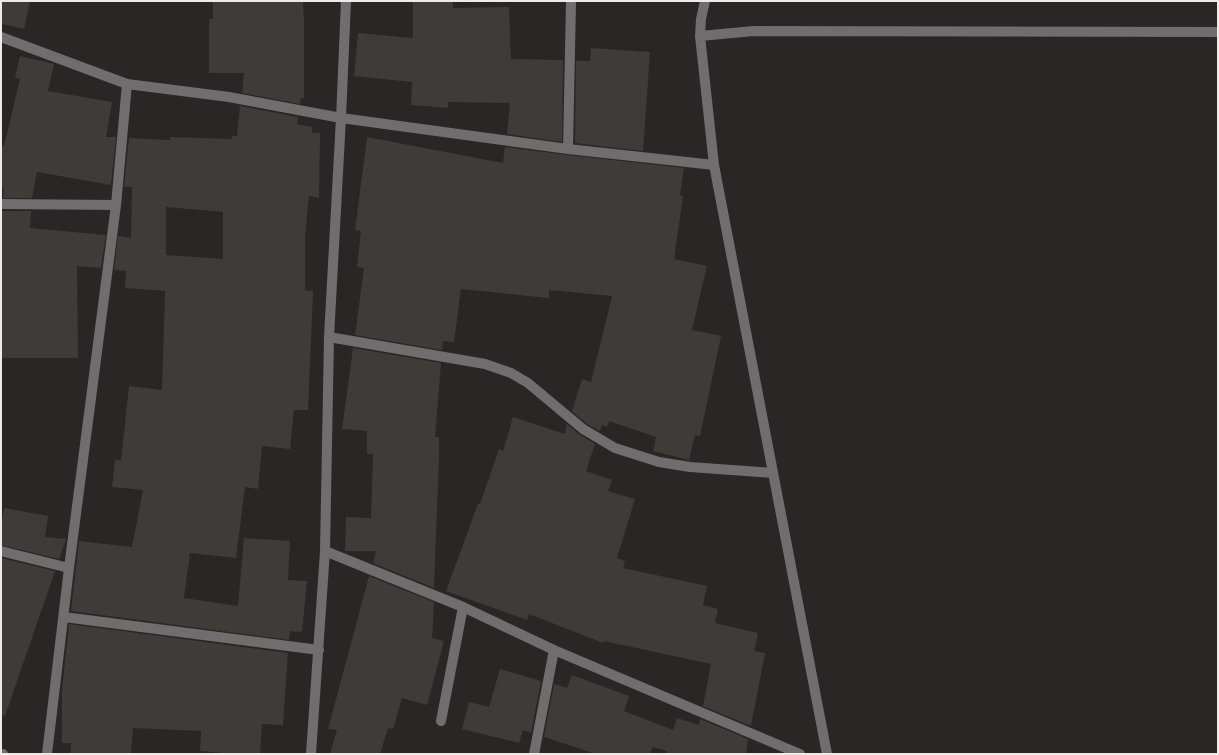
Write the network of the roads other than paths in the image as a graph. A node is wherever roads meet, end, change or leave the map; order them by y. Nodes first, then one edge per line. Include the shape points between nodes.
1 (346, 1) edge
2 (571, 1) edge
3 (705, 1) edge
4 (1218, 32) edge
5 (700, 36) junction
6 (1, 37) edge
7 (127, 84) junction
8 (341, 118) junction
9 (568, 149) junction
10 (714, 165) junction
11 (1, 204) edge
12 (116, 205) junction
13 (329, 337) junction
14 (773, 472) junction
15 (325, 550) junction
16 (1, 551) edge
17 (70, 568) junction
18 (463, 608) junction
19 (64, 617) junction
20 (319, 650) junction
21 (554, 650) junction
22 (441, 721) dead end
23 (47, 754) edge
24 (311, 754) edge
25 (534, 754) edge
26 (800, 754) edge
27 (827, 754) edge

1 - 8 street
2 - 9 street
3 - 5 street
4 - 5 street via 754,30
5 - 10 street
6 - 7 street
7 - 8 street via 229,97
7 - 12 street
8 - 9 street
8 - 13 street
9 - 10 street
10 - 14 street
11 - 12 street
12 - 17 street
13 - 14 street via 486,364 511,373 528,383 583,429 615,448 659,462 690,467
13 - 15 street
14 - 27 street
15 - 18 street
15 - 20 street
16 - 17 street
17 - 19 street
18 - 21 street
18 - 22 street
19 - 20 street
19 - 23 street
20 - 24 street
21 - 25 street
21 - 26 street

